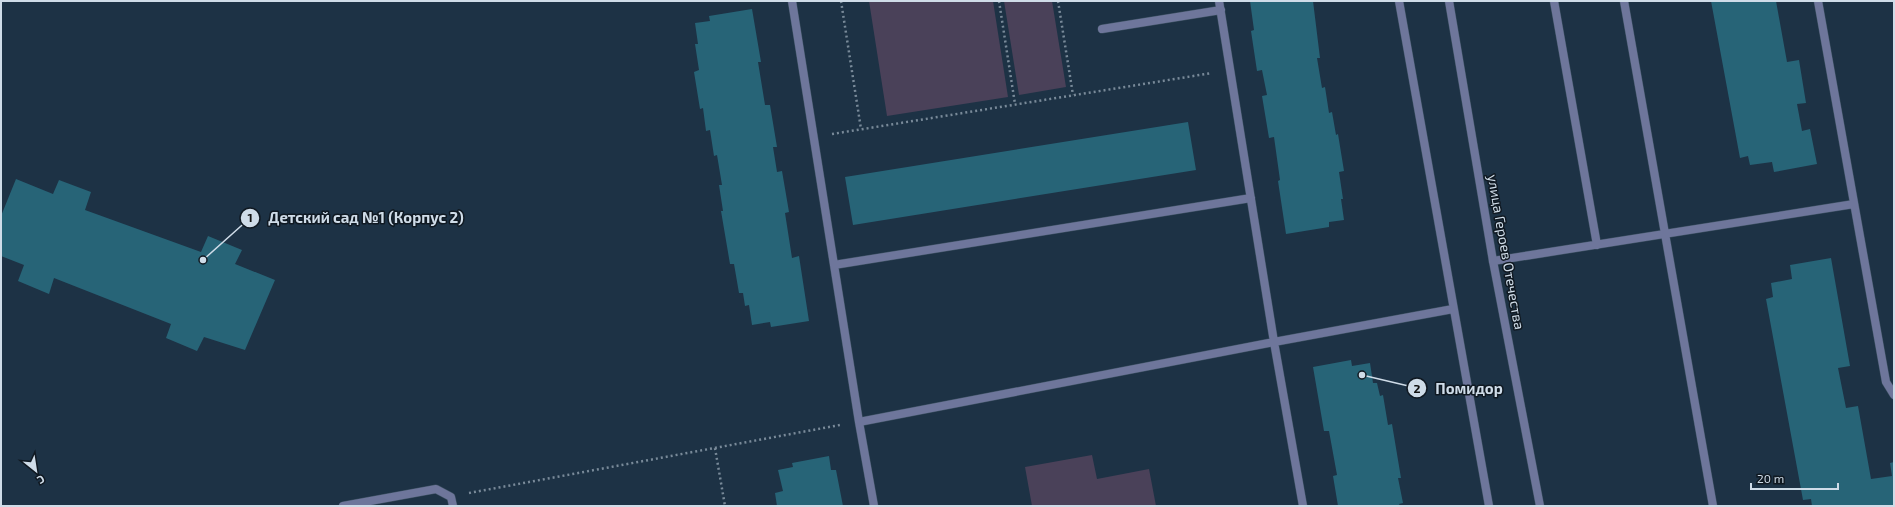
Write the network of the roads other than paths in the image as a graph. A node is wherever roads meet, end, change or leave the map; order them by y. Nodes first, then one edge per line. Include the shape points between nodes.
1 (792, 1) edge
2 (1219, 1) edge
3 (1399, 1) edge
4 (1449, 1) edge
5 (1554, 1) edge
6 (1624, 1) edge
7 (1818, 1) edge
8 (1221, 10) junction
9 (1102, 29) dead end
10 (1251, 198) junction
11 (1854, 204) junction
12 (1665, 234) junction
13 (1597, 245) junction
14 (1493, 261) junction
15 (834, 265) junction
16 (1453, 309) junction
17 (1274, 342) junction
18 (1894, 395) edge
19 (859, 422) junction
20 (343, 506) edge
21 (453, 506) edge
22 (874, 506) edge
23 (1303, 506) edge
24 (1489, 506) edge
25 (1540, 506) edge
26 (1713, 506) edge

1 - 15 street
2 - 8 street
3 - 16 street
4 - 14 street, улица Героев Отечества
5 - 13 street
6 - 12 street
7 - 11 street
8 - 9 street
8 - 10 street
10 - 15 street
10 - 17 street
11 - 12 street
11 - 18 street via 1886,382
12 - 13 street
12 - 26 street
13 - 14 street
14 - 25 street, улица Героев Отечества
15 - 19 street
16 - 17 street
16 - 24 street
17 - 19 street
17 - 23 street
19 - 22 street
20 - 21 street via 436,489 451,497

